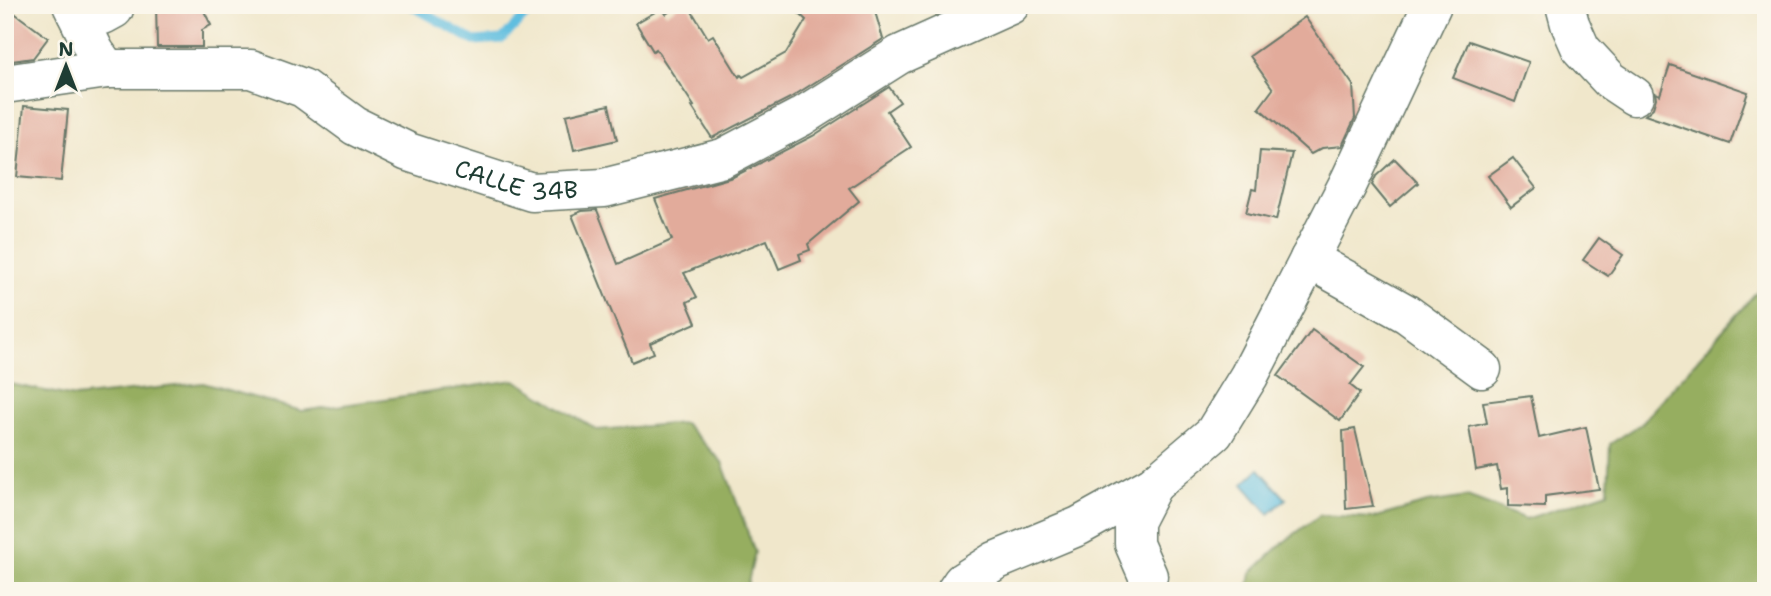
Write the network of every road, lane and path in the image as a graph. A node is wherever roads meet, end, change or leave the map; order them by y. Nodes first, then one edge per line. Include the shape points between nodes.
1 (1010, 5) edge
2 (1432, 5) edge
3 (74, 9) edge
4 (114, 9) dead end
5 (1575, 12) edge
6 (217, 41) dead end
7 (107, 69) junction
8 (251, 69) junction
9 (5, 84) edge
10 (1634, 96) dead end
11 (1309, 259) junction
12 (1482, 369) dead end
13 (1153, 485) junction
14 (1149, 576) dead end
15 (956, 591) edge

1 - 8 street, CALLE 34B via 899,55 801,117 723,158 604,188 532,192 408,152 355,126 303,89
2 - 11 street
3 - 4 street via 103,15
3 - 7 street
5 - 10 street via 1581,49 1610,80
6 - 8 street
7 - 8 street, CALLE 34B
7 - 9 street, CALLE 34B
11 - 12 street via 1407,314
11 - 13 street via 1214,433
13 - 14 street via 1134,522 1134,544
13 - 15 street via 1079,526 995,561

